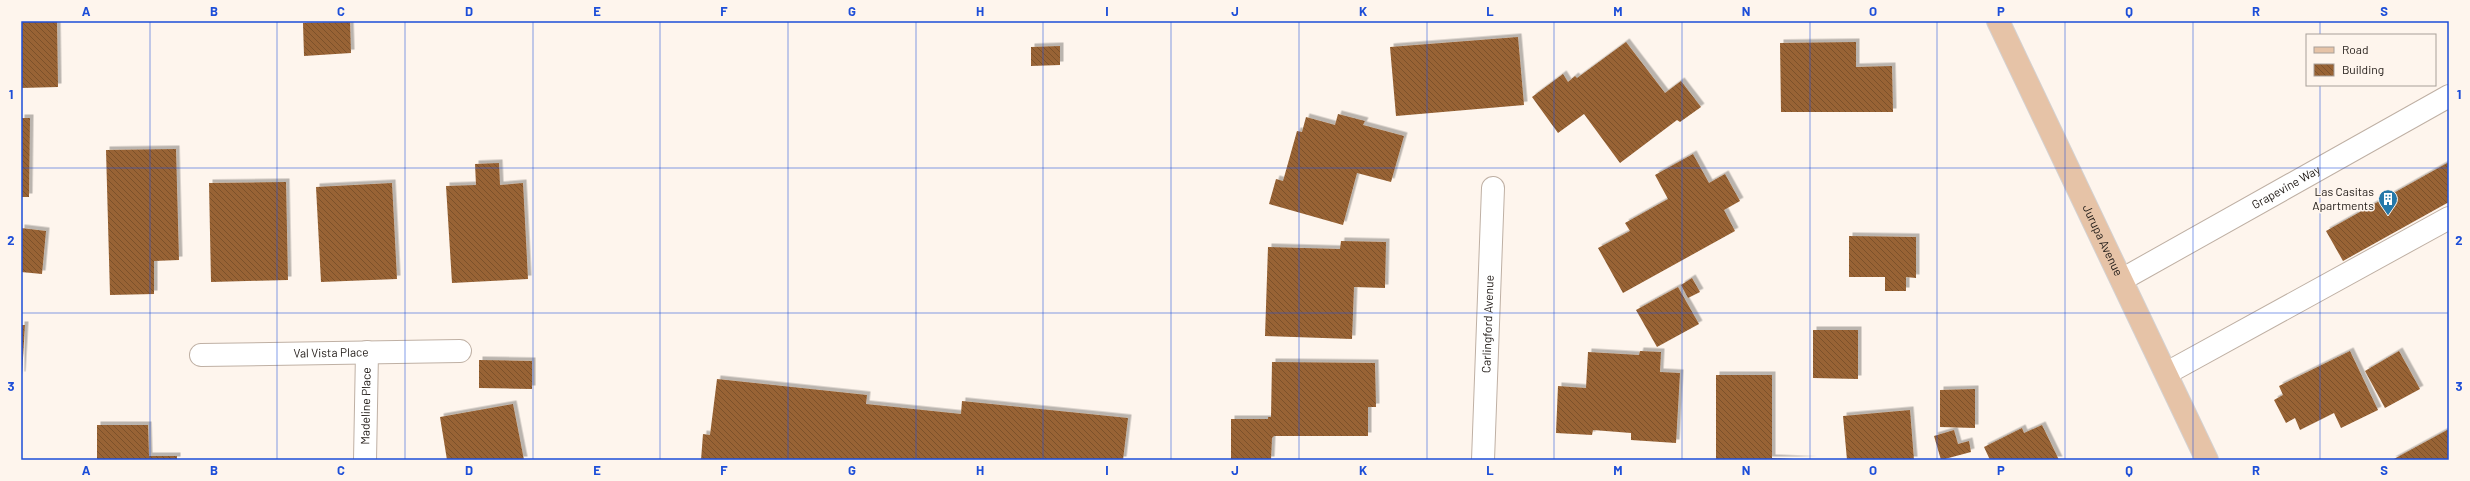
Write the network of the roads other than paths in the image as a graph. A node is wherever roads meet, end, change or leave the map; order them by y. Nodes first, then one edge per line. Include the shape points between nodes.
1 (1998, 21) edge
2 (2449, 96) edge
3 (1493, 188) dead end
4 (2449, 218) edge
5 (2123, 279) junction
6 (460, 351) dead end
7 (367, 352) junction
8 (201, 355) dead end
9 (2166, 373) junction
10 (365, 460) edge
11 (1483, 460) edge
12 (2207, 460) edge

1 - 5 main road, Jurupa Avenue
2 - 5 street, Grapevine Way
3 - 11 street, Carlingford Avenue
4 - 9 street
5 - 9 main road, Jurupa Avenue
6 - 7 street, Val Vista Place
7 - 8 street, Val Vista Place
7 - 10 street, Madeline Place
9 - 12 main road, Jurupa Avenue

